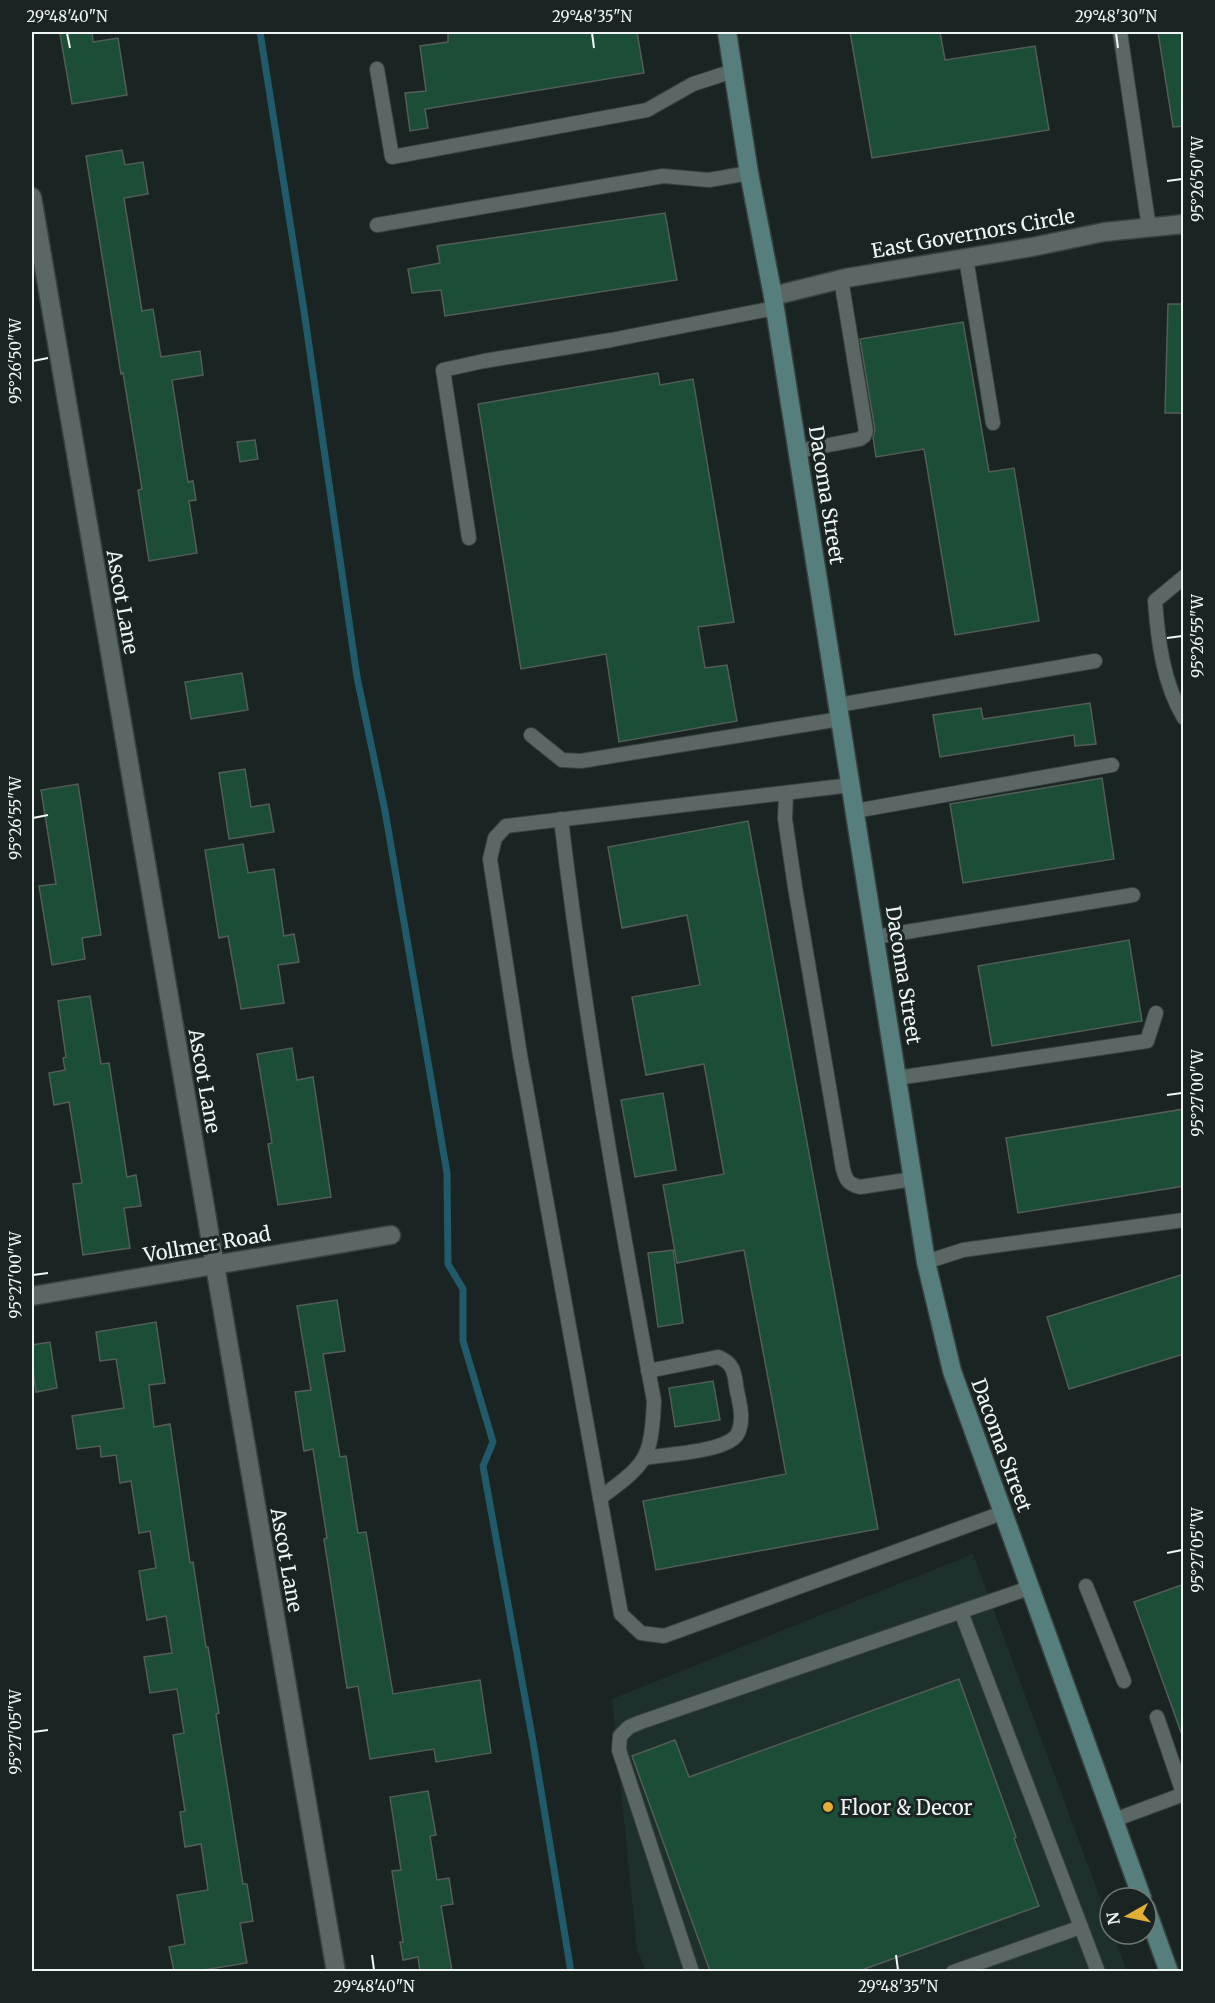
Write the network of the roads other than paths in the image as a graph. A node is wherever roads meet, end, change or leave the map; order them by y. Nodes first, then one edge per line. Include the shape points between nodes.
1 (727, 32) edge
2 (1120, 32) edge
3 (377, 69) dead end
4 (733, 71) junction
5 (749, 173) junction
6 (32, 197) edge
7 (1184, 224) edge
8 (378, 225) dead end
9 (1149, 228) junction
10 (966, 258) junction
11 (841, 279) junction
12 (774, 302) junction
13 (993, 423) dead end
14 (798, 451) junction
15 (469, 538) dead end
16 (1184, 576) edge
17 (1095, 661) dead end
18 (839, 712) junction
19 (1184, 718) edge
20 (531, 735) dead end
21 (1112, 765) dead end
22 (851, 785) junction
23 (786, 793) junction
24 (855, 811) junction
25 (561, 819) junction
26 (1133, 896) dead end
27 (875, 937) junction
28 (1156, 1013) dead end
29 (897, 1078) junction
30 (913, 1179) junction
31 (1184, 1221) edge
32 (391, 1234) dead end
33 (926, 1262) junction
34 (213, 1266) junction
35 (32, 1296) edge
36 (648, 1371) junction
37 (645, 1458) junction
38 (600, 1498) junction
39 (1002, 1513) junction
40 (1086, 1586) dead end
41 (1029, 1588) junction
42 (961, 1612) junction
43 (1124, 1681) dead end
44 (1157, 1717) dead end
45 (1183, 1795) edge
46 (1114, 1820) junction
47 (1138, 1886) edge
48 (1081, 1927) junction
49 (1158, 1941) edge
50 (336, 1971) edge
51 (692, 1971) edge
52 (953, 1971) edge
53 (1098, 1971) edge
54 (1169, 1971) edge

1 - 4 main road, Dacoma Street
2 - 9 lane
3 - 4 lane via 392,157 647,110 693,84
4 - 5 main road, Dacoma Street
5 - 8 lane via 709,180 663,176
5 - 12 main road, Dacoma Street
6 - 34 street, Ascot Lane
7 - 9 street, East Governors Circle
9 - 10 street, East Governors Circle via 1104,232
10 - 11 street, East Governors Circle
10 - 13 lane
11 - 12 street, East Governors Circle
11 - 14 lane via 866,431 860,439
12 - 14 main road, Dacoma Street
12 - 15 lane via 611,340 443,370
14 - 18 main road, Dacoma Street
16 - 19 lane via 1155,601 1158,641 1173,700
17 - 18 lane
18 - 20 lane via 581,761 562,760
18 - 22 main road, Dacoma Street
21 - 24 lane
22 - 23 lane
22 - 24 main road, Dacoma Street
23 - 25 lane
23 - 30 lane via 785,819 795,887 846,1180 860,1187
24 - 27 main road, Dacoma Street
25 - 36 lane via 598,1081
25 - 38 lane via 506,826 495,838 490,859 520,1055
26 - 27 lane
27 - 29 main road, Dacoma Street
28 - 29 lane via 1147,1041
29 - 30 main road, Dacoma Street
30 - 33 main road, Dacoma Street
31 - 33 lane via 963,1250
32 - 34 street, Vollmer Road
33 - 39 main road, Dacoma Street via 952,1371
34 - 35 street, Vollmer Road
34 - 50 street, Ascot Lane
36 - 37 lane via 654,1401 652,1436
36 - 37 lane via 718,1357 728,1360 733,1367 741,1414 739,1432 721,1446
37 - 38 lane via 632,1474
38 - 39 lane via 621,1614 641,1633 664,1636
39 - 41 main road, Dacoma Street
40 - 43 lane
41 - 42 lane
41 - 46 main road, Dacoma Street
42 - 48 lane
42 - 51 lane via 641,1722 620,1736 619,1750
44 - 45 lane
45 - 46 lane
46 - 47 main road, Dacoma Street
48 - 52 lane
48 - 53 lane
49 - 54 main road

